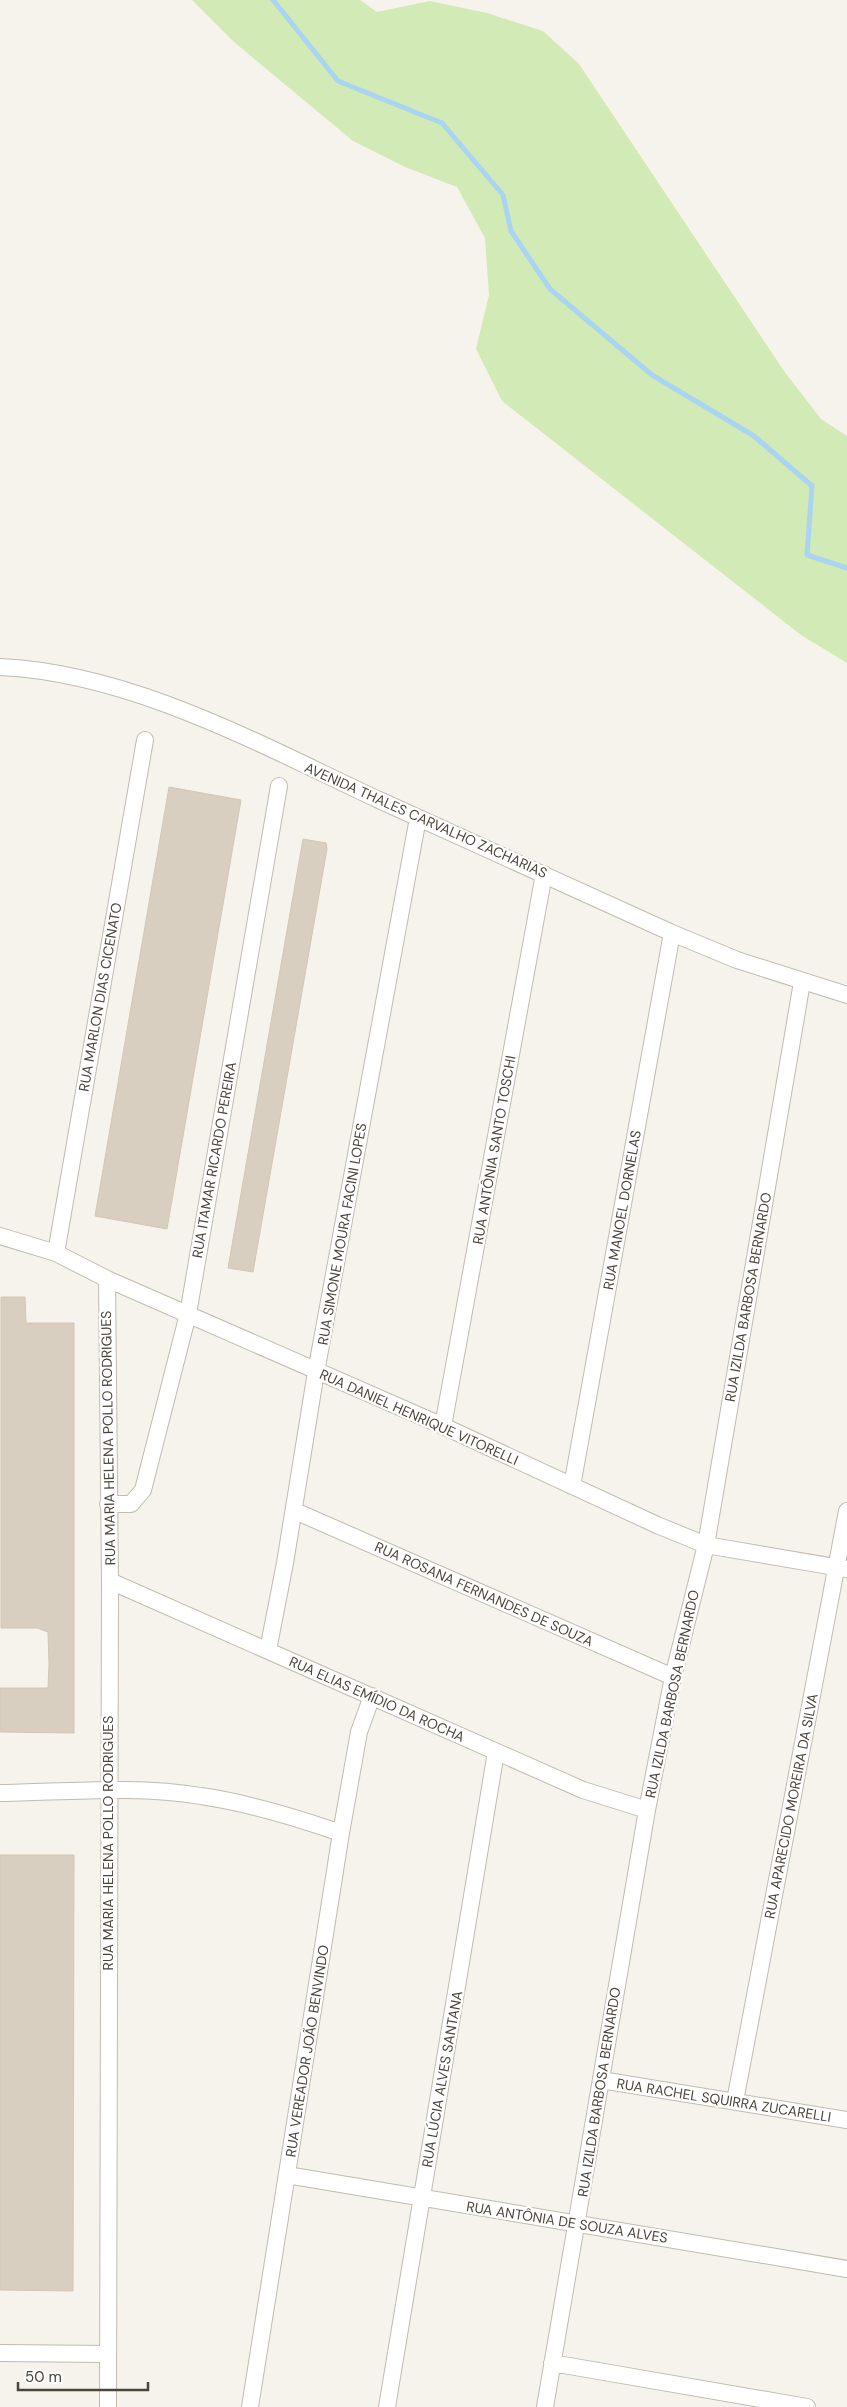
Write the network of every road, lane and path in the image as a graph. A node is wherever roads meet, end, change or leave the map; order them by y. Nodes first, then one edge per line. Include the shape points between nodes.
1 (0, 667) edge
2 (145, 740) dead end
3 (279, 786) dead end
4 (418, 818) junction
5 (544, 874) junction
6 (672, 933) junction
7 (802, 982) junction
8 (847, 995) edge
9 (0, 1236) edge
10 (56, 1253) junction
11 (107, 1279) junction
12 (188, 1314) junction
13 (316, 1372) junction
14 (443, 1426) junction
15 (572, 1486) junction
16 (108, 1504) junction
17 (295, 1511) junction
18 (847, 1511) edge
19 (706, 1545) junction
20 (842, 1568) edge
21 (110, 1581) junction
22 (268, 1650) junction
23 (673, 1677) junction
24 (372, 1696) junction
25 (496, 1752) junction
26 (108, 1791) junction
27 (0, 1793) edge
28 (647, 1810) junction
29 (341, 1833) junction
30 (601, 2080) junction
31 (735, 2101) junction
32 (847, 2120) edge
33 (287, 2175) junction
34 (422, 2196) junction
35 (578, 2222) junction
36 (847, 2269) edge
37 (0, 2353) edge
38 (108, 2354) junction
39 (552, 2363) junction
40 (108, 2407) edge
41 (250, 2407) edge
42 (387, 2407) edge
43 (545, 2407) edge
44 (808, 2407) edge

1 - 4 street, AVENIDA THALES CARVALHO ZACHARIAS via 31,668 124,689 233,732
2 - 10 street, RUA MARLON DIAS CICENATO
3 - 12 street, RUA ITAMAR RICARDO PEREIRA
4 - 5 street, AVENIDA THALES CARVALHO ZACHARIAS
4 - 13 street, RUA SIMONE MOURA FACINI LOPES
5 - 6 street, AVENIDA THALES CARVALHO ZACHARIAS
5 - 14 street, RUA ANTÔNIA SANTO TOSCHI
6 - 7 street, AVENIDA THALES CARVALHO ZACHARIAS
6 - 15 street, RUA MANOEL DORNELAS
7 - 8 street, AVENIDA THALES CARVALHO ZACHARIAS
7 - 19 street, RUA IZILDA BARBOSA BERNARDO
9 - 10 street, RUA DANIEL HENRIQUE VITORELLI
10 - 11 street, RUA DANIEL HENRIQUE VITORELLI
11 - 12 street, RUA DANIEL HENRIQUE VITORELLI
11 - 16 street, RUA MARIA HELENA POLLO RODRIGUES
12 - 13 street, RUA DANIEL HENRIQUE VITORELLI
12 - 16 street, RUA ITAMAR RICARDO PEREIRA via 142,1490 131,1504
13 - 14 street, RUA DANIEL HENRIQUE VITORELLI
13 - 17 street, RUA SIMONE MOURA FACINI LOPES
14 - 15 street, RUA DANIEL HENRIQUE VITORELLI
15 - 19 street, RUA DANIEL HENRIQUE VITORELLI
16 - 21 street, RUA MARIA HELENA POLLO RODRIGUES
17 - 22 street, RUA SIMONE MOURA FACINI LOPES
17 - 23 street, RUA ROSANA FERNANDES DE SOUZA
18 - 20 street, RUA APARECIDO MOREIRA DA SILVA
19 - 20 street, RUA DANIEL HENRIQUE VITORELLI
19 - 23 street, RUA IZILDA BARBOSA BERNARDO
20 - 31 street, RUA APARECIDO MOREIRA DA SILVA
21 - 22 street, RUA ELIAS EMÍDIO DA ROCHA
21 - 26 street, RUA MARIA HELENA POLLO RODRIGUES
22 - 24 street, RUA ELIAS EMÍDIO DA ROCHA
23 - 28 street, RUA IZILDA BARBOSA BERNARDO
24 - 25 street, RUA ELIAS EMÍDIO DA ROCHA
24 - 29 street, RUA VEREADOR JOÃO BENVINDO via 360,1732
25 - 28 street, RUA ELIAS EMÍDIO DA ROCHA via 583,1790
25 - 34 street, RUA LÚCIA ALVES SANTANA
26 - 27 street
26 - 29 street via 200,1796 271,1811
26 - 38 street, RUA MARIA HELENA POLLO RODRIGUES
28 - 30 street, RUA IZILDA BARBOSA BERNARDO
29 - 33 street, RUA VEREADOR JOÃO BENVINDO
30 - 31 street, RUA RACHEL SQUIRRA ZUCARELLI
30 - 35 street, RUA IZILDA BARBOSA BERNARDO
31 - 32 street, RUA RACHEL SQUIRRA ZUCARELLI
33 - 34 street, RUA ANTÔNIA DE SOUZA ALVES
33 - 41 street, RUA VEREADOR JOÃO BENVINDO
34 - 35 street, RUA ANTÔNIA DE SOUZA ALVES via 454,2204
34 - 42 street, RUA LÚCIA ALVES SANTANA
35 - 36 street, RUA ANTÔNIA DE SOUZA ALVES
35 - 39 street, RUA IZILDA BARBOSA BERNARDO
37 - 38 street
38 - 40 street, RUA MARIA HELENA POLLO RODRIGUES
39 - 43 street, RUA IZILDA BARBOSA BERNARDO
39 - 44 street

